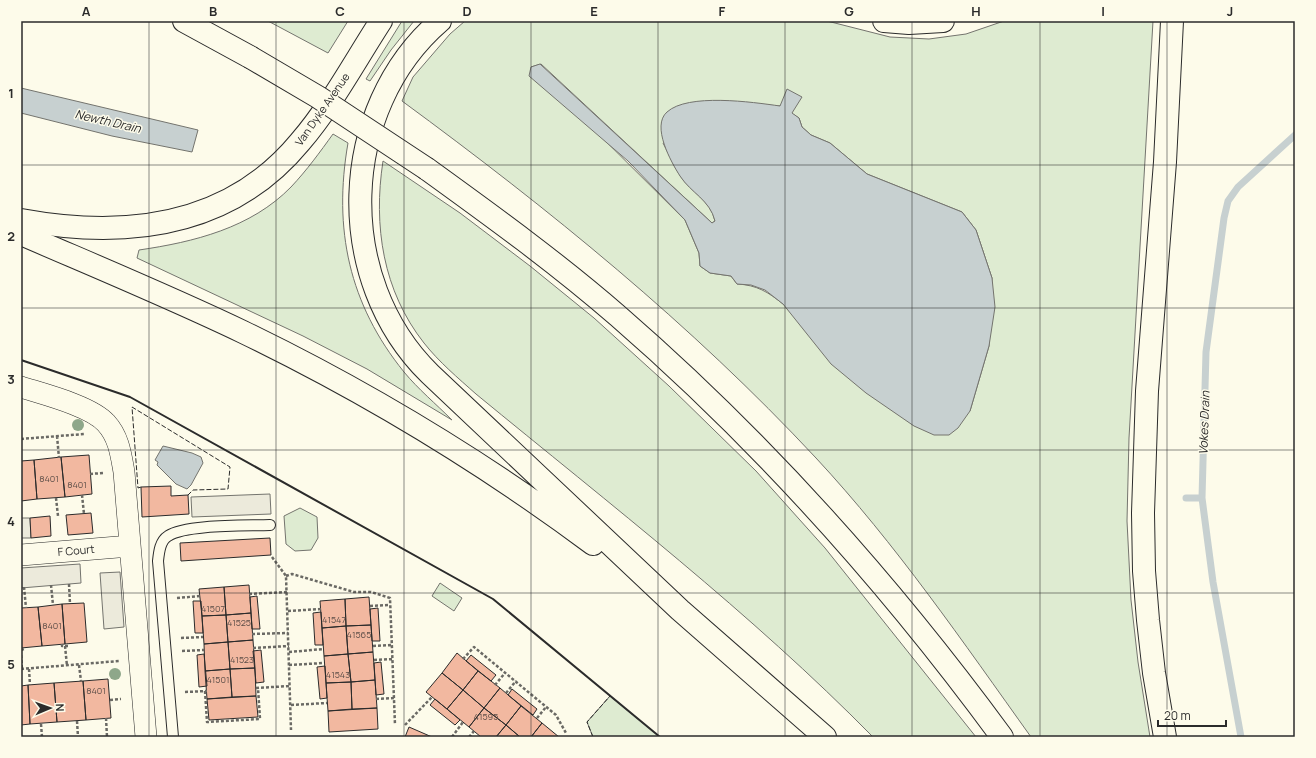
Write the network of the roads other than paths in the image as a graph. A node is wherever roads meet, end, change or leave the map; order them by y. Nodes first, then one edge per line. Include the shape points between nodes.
1 (184, 21) edge
2 (380, 21) edge
3 (440, 21) edge
4 (884, 21) edge
5 (943, 21) edge
6 (1172, 21) edge
7 (21, 220) edge
8 (21, 234) edge
9 (21, 387) edge
10 (270, 525) dead end
11 (130, 546) junction
12 (21, 555) edge
13 (680, 610) junction
14 (146, 737) edge
15 (173, 737) edge
16 (825, 737) edge
17 (1002, 737) edge
18 (1165, 737) edge

1 - 17 main road, bridge via 318,96 427,169 554,264 617,315 691,382 823,515 936,648
2 - 7 main road, Van Dyke Avenue via 301,142 260,182 235,198 192,217 136,227 55,226
3 - 13 main road via 414,47 389,85 378,108 364,157 360,177 360,224 363,247 378,297 396,331 417,362
4 - 5 main road
6 - 18 main road via 1165,162 1147,391 1143,513 1148,620
8 - 13 main road via 243,332 395,414 562,521
9 - 11 street via 84,409 106,423 120,449
10 - 15 lane via 182,530 167,536 160,547 158,561
11 - 12 street, F Court
11 - 14 street
13 - 16 main road

